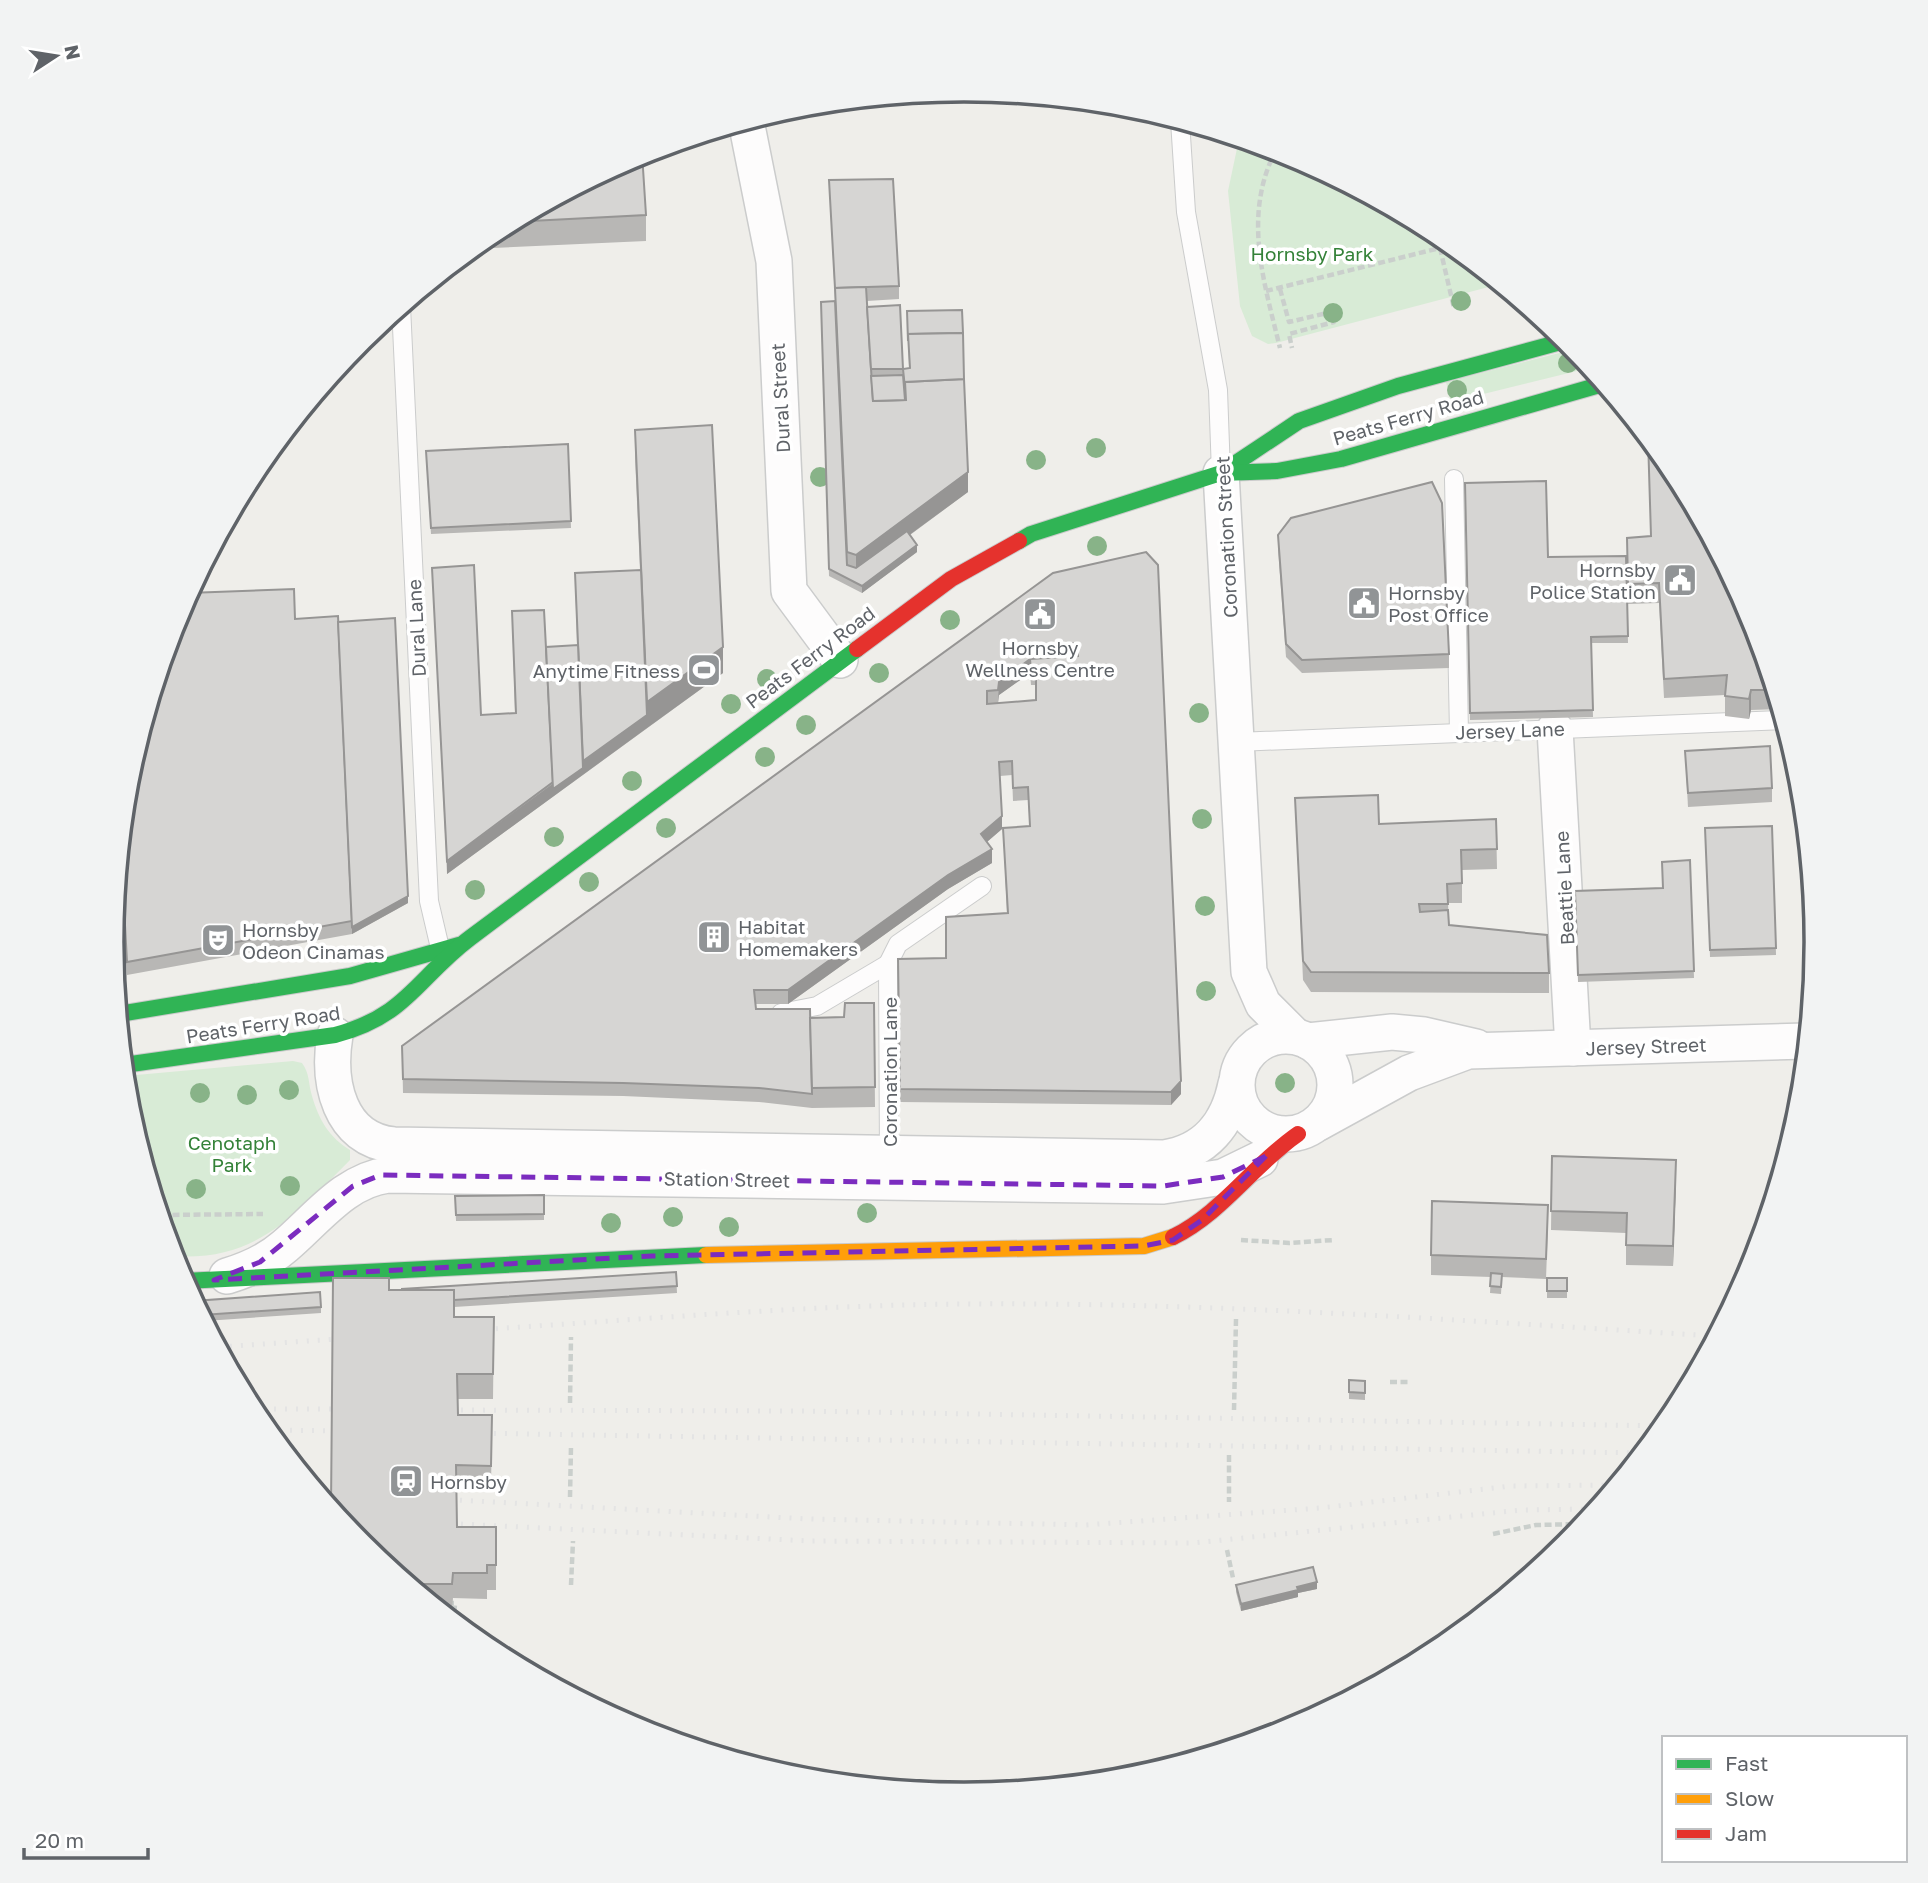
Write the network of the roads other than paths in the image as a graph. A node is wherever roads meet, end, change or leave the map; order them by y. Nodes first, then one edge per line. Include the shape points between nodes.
1 (748, 130) edge
2 (1181, 130) edge
3 (402, 318) edge
4 (1554, 344) edge
5 (1595, 387) edge
6 (1221, 472) junction
7 (1454, 480) dead end
8 (840, 660) junction
9 (1774, 720) edge
10 (1556, 729) junction
11 (1458, 733) junction
12 (1237, 742) junction
13 (982, 886) dead end
14 (461, 944) junction
15 (440, 948) junction
16 (1247, 957) junction
17 (888, 964) junction
18 (172, 1003) junction
19 (240, 1011) dead end
20 (127, 1012) edge
21 (781, 1013) edge
22 (332, 1027) junction
23 (1302, 1038) junction
24 (1798, 1041) edge
25 (1573, 1048) junction
26 (1486, 1049) junction
27 (133, 1063) edge
28 (1237, 1078) junction
29 (1308, 1129) junction
30 (1266, 1156) junction
31 (889, 1167) junction
32 (199, 1281) edge

1 - 8 street, Dural Street via 774,261 789,591
2 - 6 lane, Coronation Street via 1186,212 1218,390
3 - 15 lane, Dural Lane via 429,901
4 - 6 main road, Peats Ferry Road via 1398,386 1299,421
5 - 6 main road, Peats Ferry Road via 1342,459 1277,471
6 - 8 main road, Peats Ferry Road via 1058,524 997,550
6 - 12 street, Coronation Street
7 - 11 lane
8 - 14 main road, Peats Ferry Road
9 - 10 lane, Jersey Lane
10 - 11 lane, Jersey Lane
10 - 25 street, Beattie Lane
11 - 12 lane, Jersey Lane
12 - 16 street, Coronation Street
13 - 17 lane, Coronation Lane via 898,944
14 - 15 main road, Peats Ferry Road
14 - 22 main road, Peats Ferry Road via 389,1014 365,1027
15 - 18 main road, Peats Ferry Road via 350,976
16 - 23 street, Coronation Street via 1257,994 1274,1017
16 - 28 street, Coronation Street via 1246,1030
17 - 21 lane, Coronation Lane via 817,1006
17 - 31 lane, Coronation Lane
18 - 19 main road
18 - 20 main road, Peats Ferry Road
22 - 27 main road, Peats Ferry Road
22 - 31 street, Station Street via 332,1073 338,1103 356,1129 381,1144
23 - 26 street, Jersey Street via 1406,1033
23 - 28 street via 1270,1038 1259,1043 1242,1060
23 - 29 street via 1328,1060 1335,1087 1327,1113
24 - 25 street, Jersey Street
25 - 26 street, Jersey Street
26 - 29 street, Jersey Street via 1427,1064
28 - 29 street via 1241,1107 1255,1124 1275,1134
28 - 31 street, Station Street via 1224,1123 1202,1144 1175,1157
29 - 30 main road, Station Street
30 - 31 street, Station Street via 1223,1177 1186,1185
30 - 32 main road, Station Street via 1202,1220 1173,1240 1144,1246 666,1256
31 - 32 street, Station Street via 381,1175 352,1186 283,1248 260,1262

